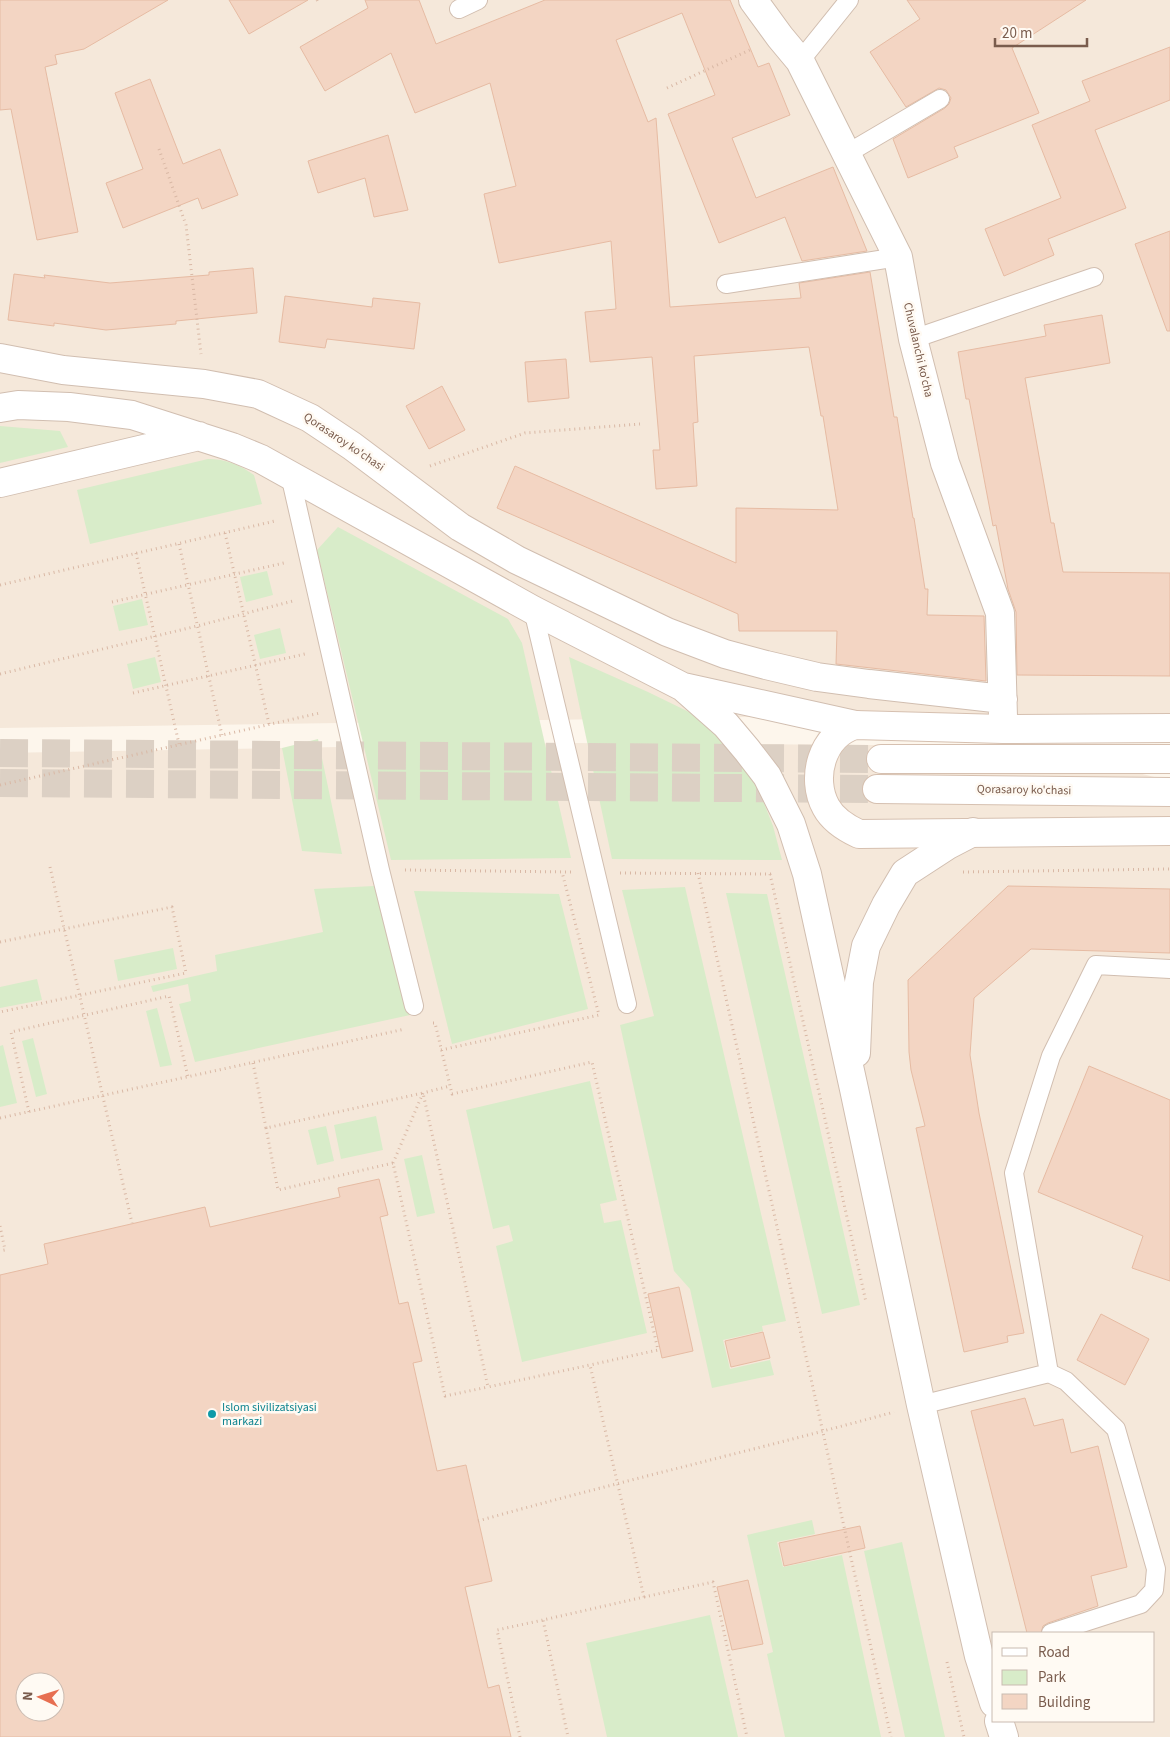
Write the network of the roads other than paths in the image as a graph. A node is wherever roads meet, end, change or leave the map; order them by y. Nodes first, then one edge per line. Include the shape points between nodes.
1 (478, 0) edge
2 (753, 0) edge
3 (849, 0) edge
4 (459, 9) dead end
5 (800, 61) junction
6 (940, 99) dead end
7 (848, 153) junction
8 (898, 256) junction
9 (1094, 277) dead end
10 (726, 284) dead end
11 (913, 339) junction
12 (0, 358) edge
13 (0, 408) edge
14 (199, 436) junction
15 (290, 475) junction
16 (0, 483) edge
17 (533, 610) junction
18 (683, 687) junction
19 (1003, 699) junction
20 (855, 725) junction
21 (1170, 728) edge
22 (1003, 729) junction
23 (881, 759) tunnel mouth
24 (1170, 759) edge
25 (877, 789) tunnel mouth
26 (1170, 792) edge
27 (1170, 831) edge
28 (973, 832) junction
29 (1170, 968) edge
30 (626, 1004) dead end
31 (414, 1006) dead end
32 (854, 1089) junction
33 (1049, 1374) junction
34 (921, 1405) junction
35 (1054, 1632) edge
36 (986, 1654) edge
37 (992, 1691) edge
38 (999, 1722) edge
39 (1004, 1737) edge

1 - 4 lane
2 - 5 street, Chuvalanchi ko'cha
3 - 5 lane
5 - 7 street, Chuvalanchi ko'cha
6 - 7 lane
7 - 8 street, Chuvalanchi ko'cha
8 - 10 lane
8 - 11 street, Chuvalanchi ko'cha
9 - 11 lane
11 - 19 street, Chuvalanchi ko'cha via 945,463 1000,614
12 - 19 street, Qorasaroy ko'chasi via 63,370 204,384 258,394 310,418 460,527 517,560 666,632 725,654 817,677
13 - 14 street via 18,405 69,407 132,414
14 - 15 street via 261,459
14 - 16 street
15 - 17 street
15 - 31 lane
17 - 18 street
17 - 30 lane
18 - 20 street
18 - 32 street via 747,750 767,776 791,824 806,874
19 - 22 street, Chuvalanchi ko'cha
20 - 22 street
20 - 28 street via 842,730 833,739 820,768 823,801 831,815 859,834
21 - 22 street
23 - 24 street
25 - 26 street, Qorasaroy ko'chasi
27 - 28 street
28 - 32 street via 905,873 866,946 859,982
29 - 33 lane via 1096,965 1051,1056 1014,1173
32 - 34 street
33 - 34 lane
33 - 35 lane via 1066,1381 1116,1429 1156,1569 1154,1590 1141,1604
34 - 36 street
36 - 37 street
38 - 39 street

